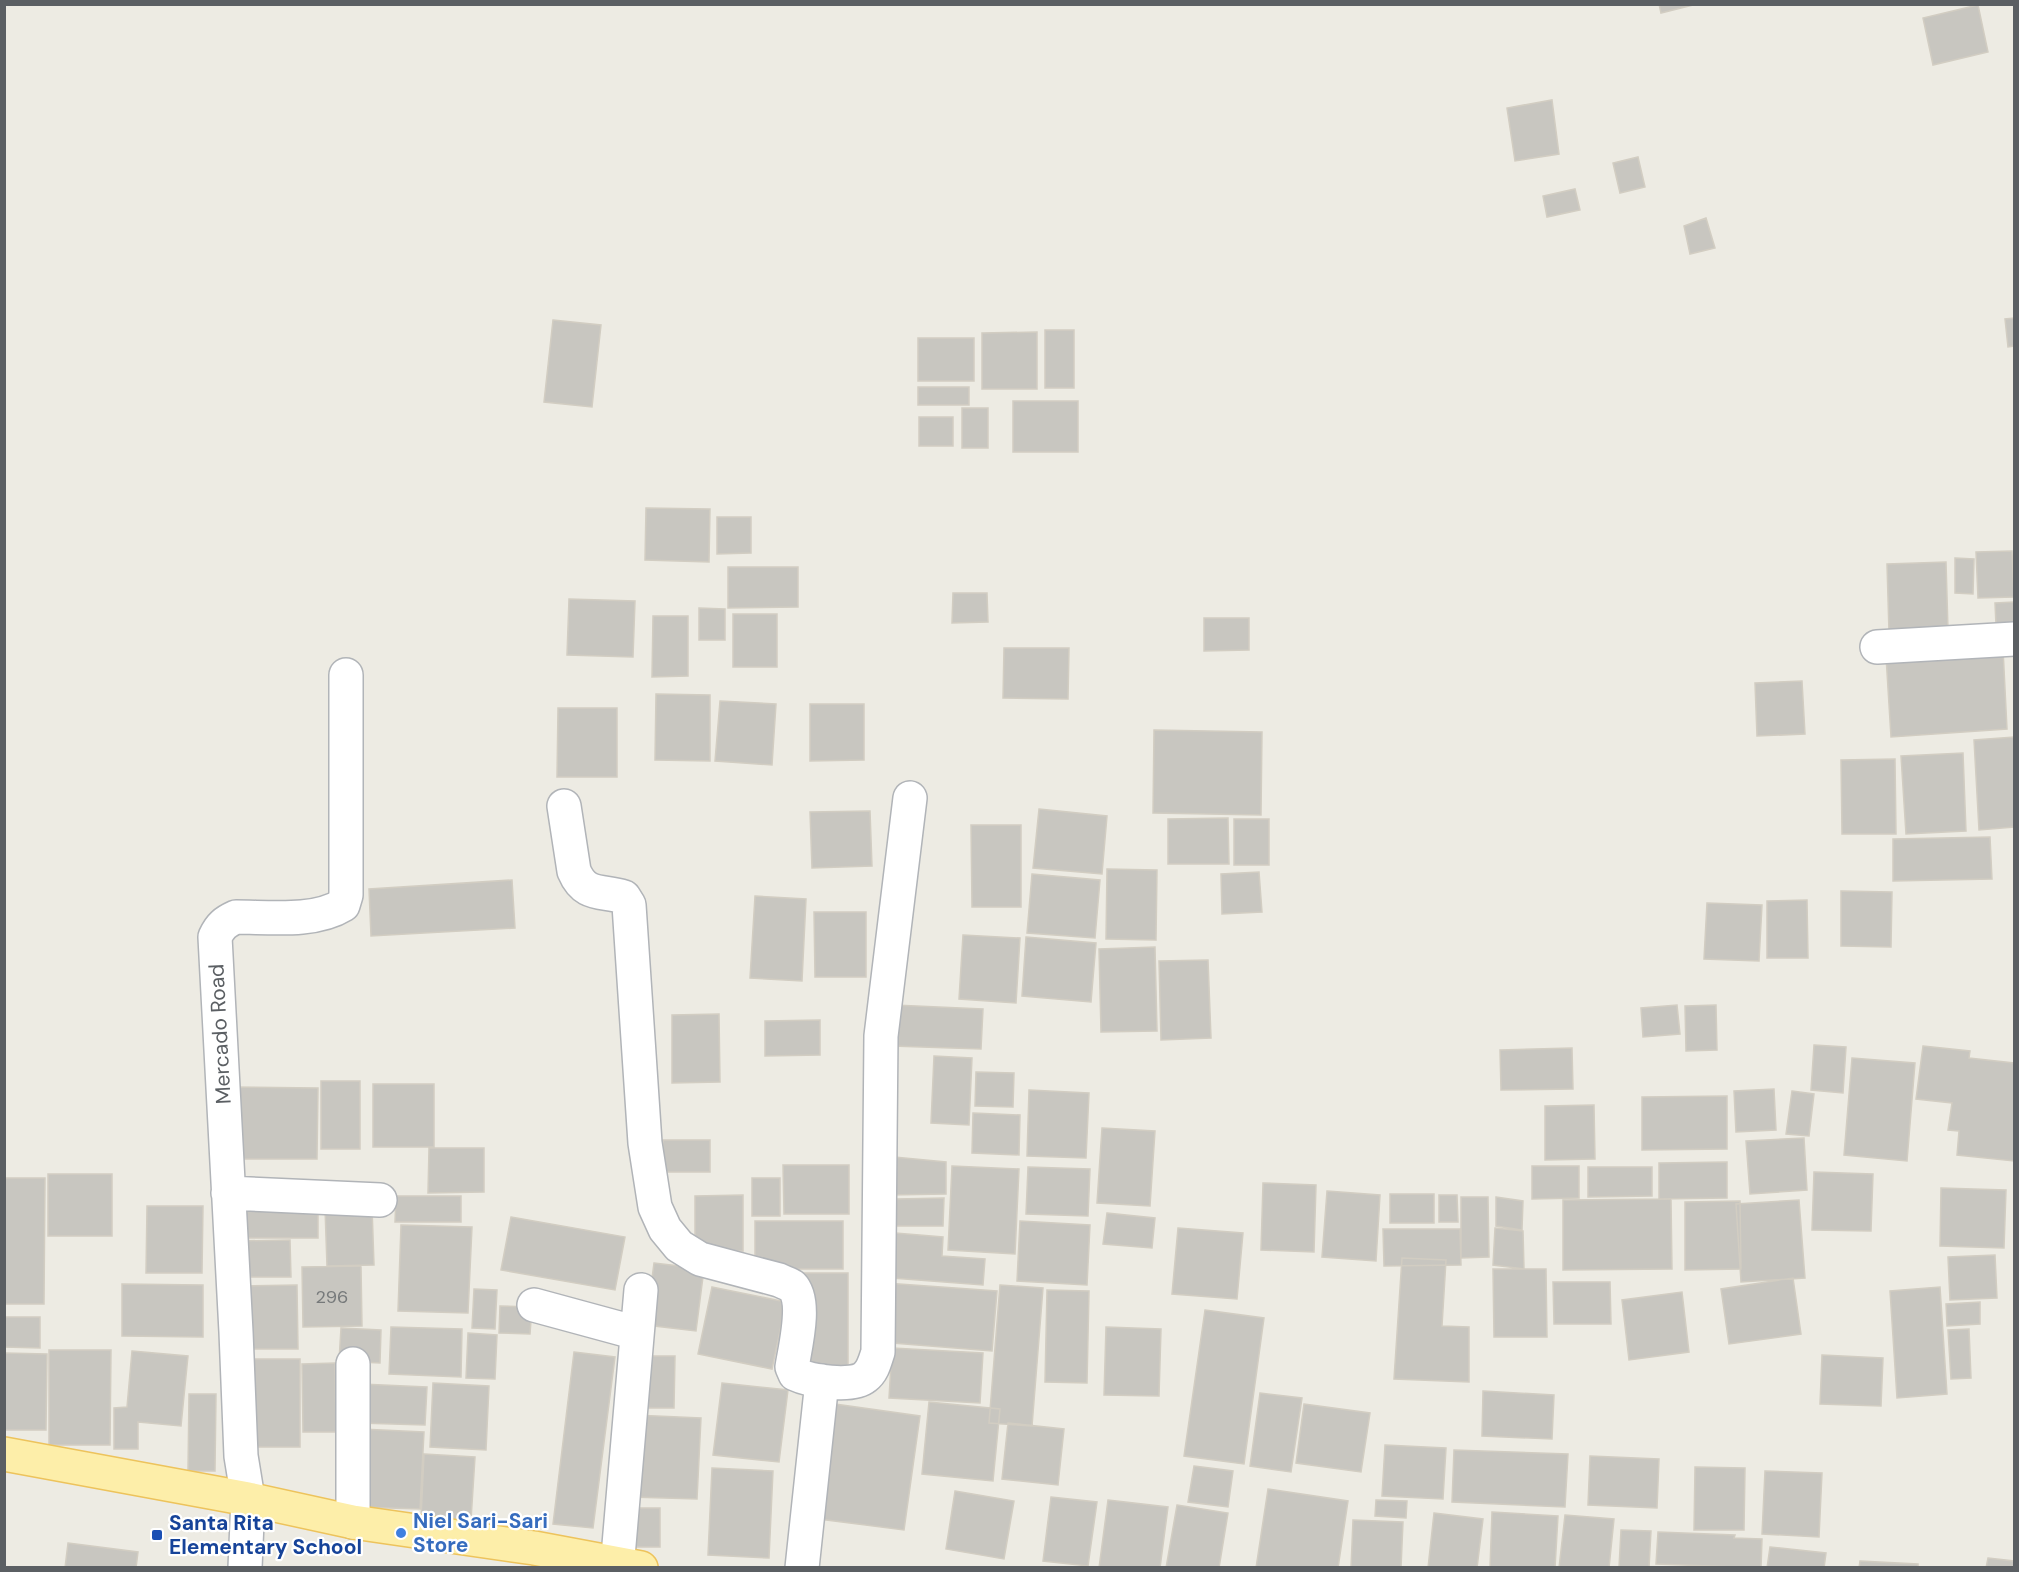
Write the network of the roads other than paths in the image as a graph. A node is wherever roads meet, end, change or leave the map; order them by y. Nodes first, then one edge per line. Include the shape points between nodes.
1 (2014, 639) edge
2 (1877, 647) dead end
3 (346, 675) dead end
4 (910, 798) dead end
5 (564, 806) dead end
6 (228, 1193) junction
7 (380, 1200) dead end
8 (641, 1290) dead end
9 (534, 1305) dead end
10 (637, 1333) junction
11 (353, 1364) dead end
12 (822, 1382) junction
13 (4, 1454) edge
14 (248, 1499) junction
15 (353, 1522) junction
16 (533, 1558) edge
17 (625, 1566) edge
18 (245, 1568) edge
19 (802, 1568) edge

1 - 2 street
3 - 6 street, Mercado Road via 343,905 316,916 236,917 225,922 215,937
4 - 12 street via 881,1036 878,1352 873,1369 858,1382
5 - 12 street via 578,879 592,891 624,897 630,910 645,1143 654,1207 679,1246 700,1259 792,1286 800,1309 792,1367 798,1375
6 - 7 street
6 - 14 street, Mercado Road via 241,1455
8 - 10 street
9 - 10 street
10 - 17 street
11 - 15 street
12 - 19 street
13 - 14 main road
14 - 15 main road
14 - 18 street, Mercado Road
15 - 16 main road
16 - 17 main road

